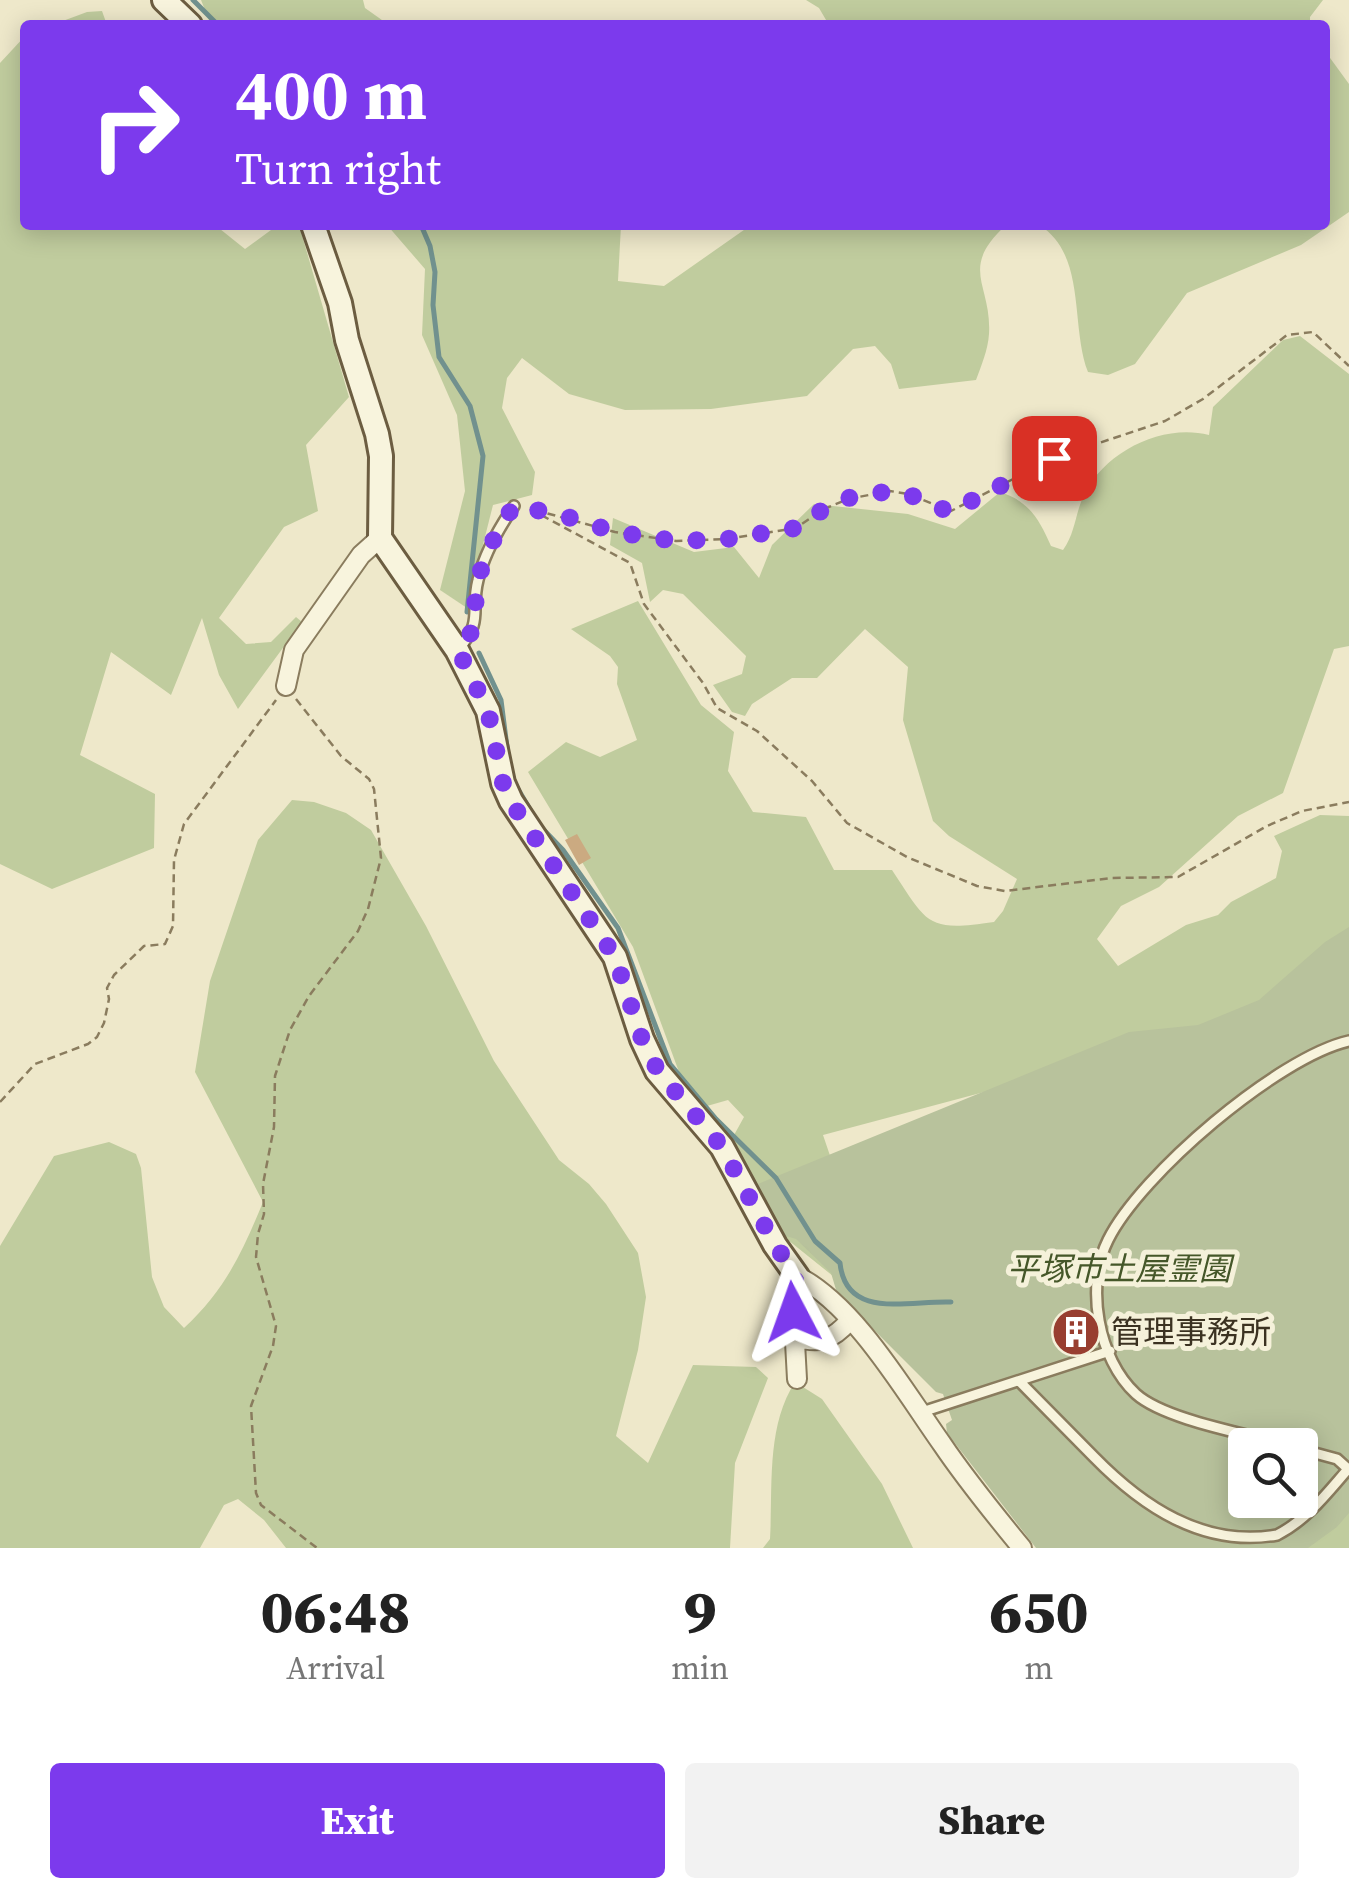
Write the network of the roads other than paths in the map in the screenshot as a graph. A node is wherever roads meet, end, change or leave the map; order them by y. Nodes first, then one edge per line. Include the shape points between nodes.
1 (164, 0) edge
2 (185, 20) edge
3 (316, 230) edge
4 (514, 506) dead end
5 (380, 538) junction
6 (458, 650) junction
7 (286, 686) road end
8 (1349, 1041) edge
9 (797, 1276) junction
10 (849, 1320) junction
11 (794, 1337) junction
12 (1110, 1351) junction
13 (797, 1379) dead end
14 (1018, 1380) junction
15 (922, 1412) junction
16 (1228, 1429) edge
17 (1318, 1454) edge
18 (1349, 1468) edge
19 (1022, 1548) edge

1 - 2 street
3 - 5 street via 377,434
4 - 6 lane via 478,579 473,632
5 - 6 street
5 - 7 street via 361,554 294,650
6 - 9 street via 488,711 511,802 615,957 658,1071 722,1147
8 - 12 lane via 1275,1074 1148,1183 1106,1242 1098,1275 1096,1314
9 - 10 street
9 - 11 street
10 - 11 street via 828,1340
10 - 15 street
11 - 13 street
12 - 14 lane
12 - 16 lane via 1124,1382 1148,1403
14 - 15 lane
14 - 18 lane via 1146,1510 1184,1535 1209,1542 1254,1543 1276,1536 1312,1511
15 - 19 street
17 - 18 lane

